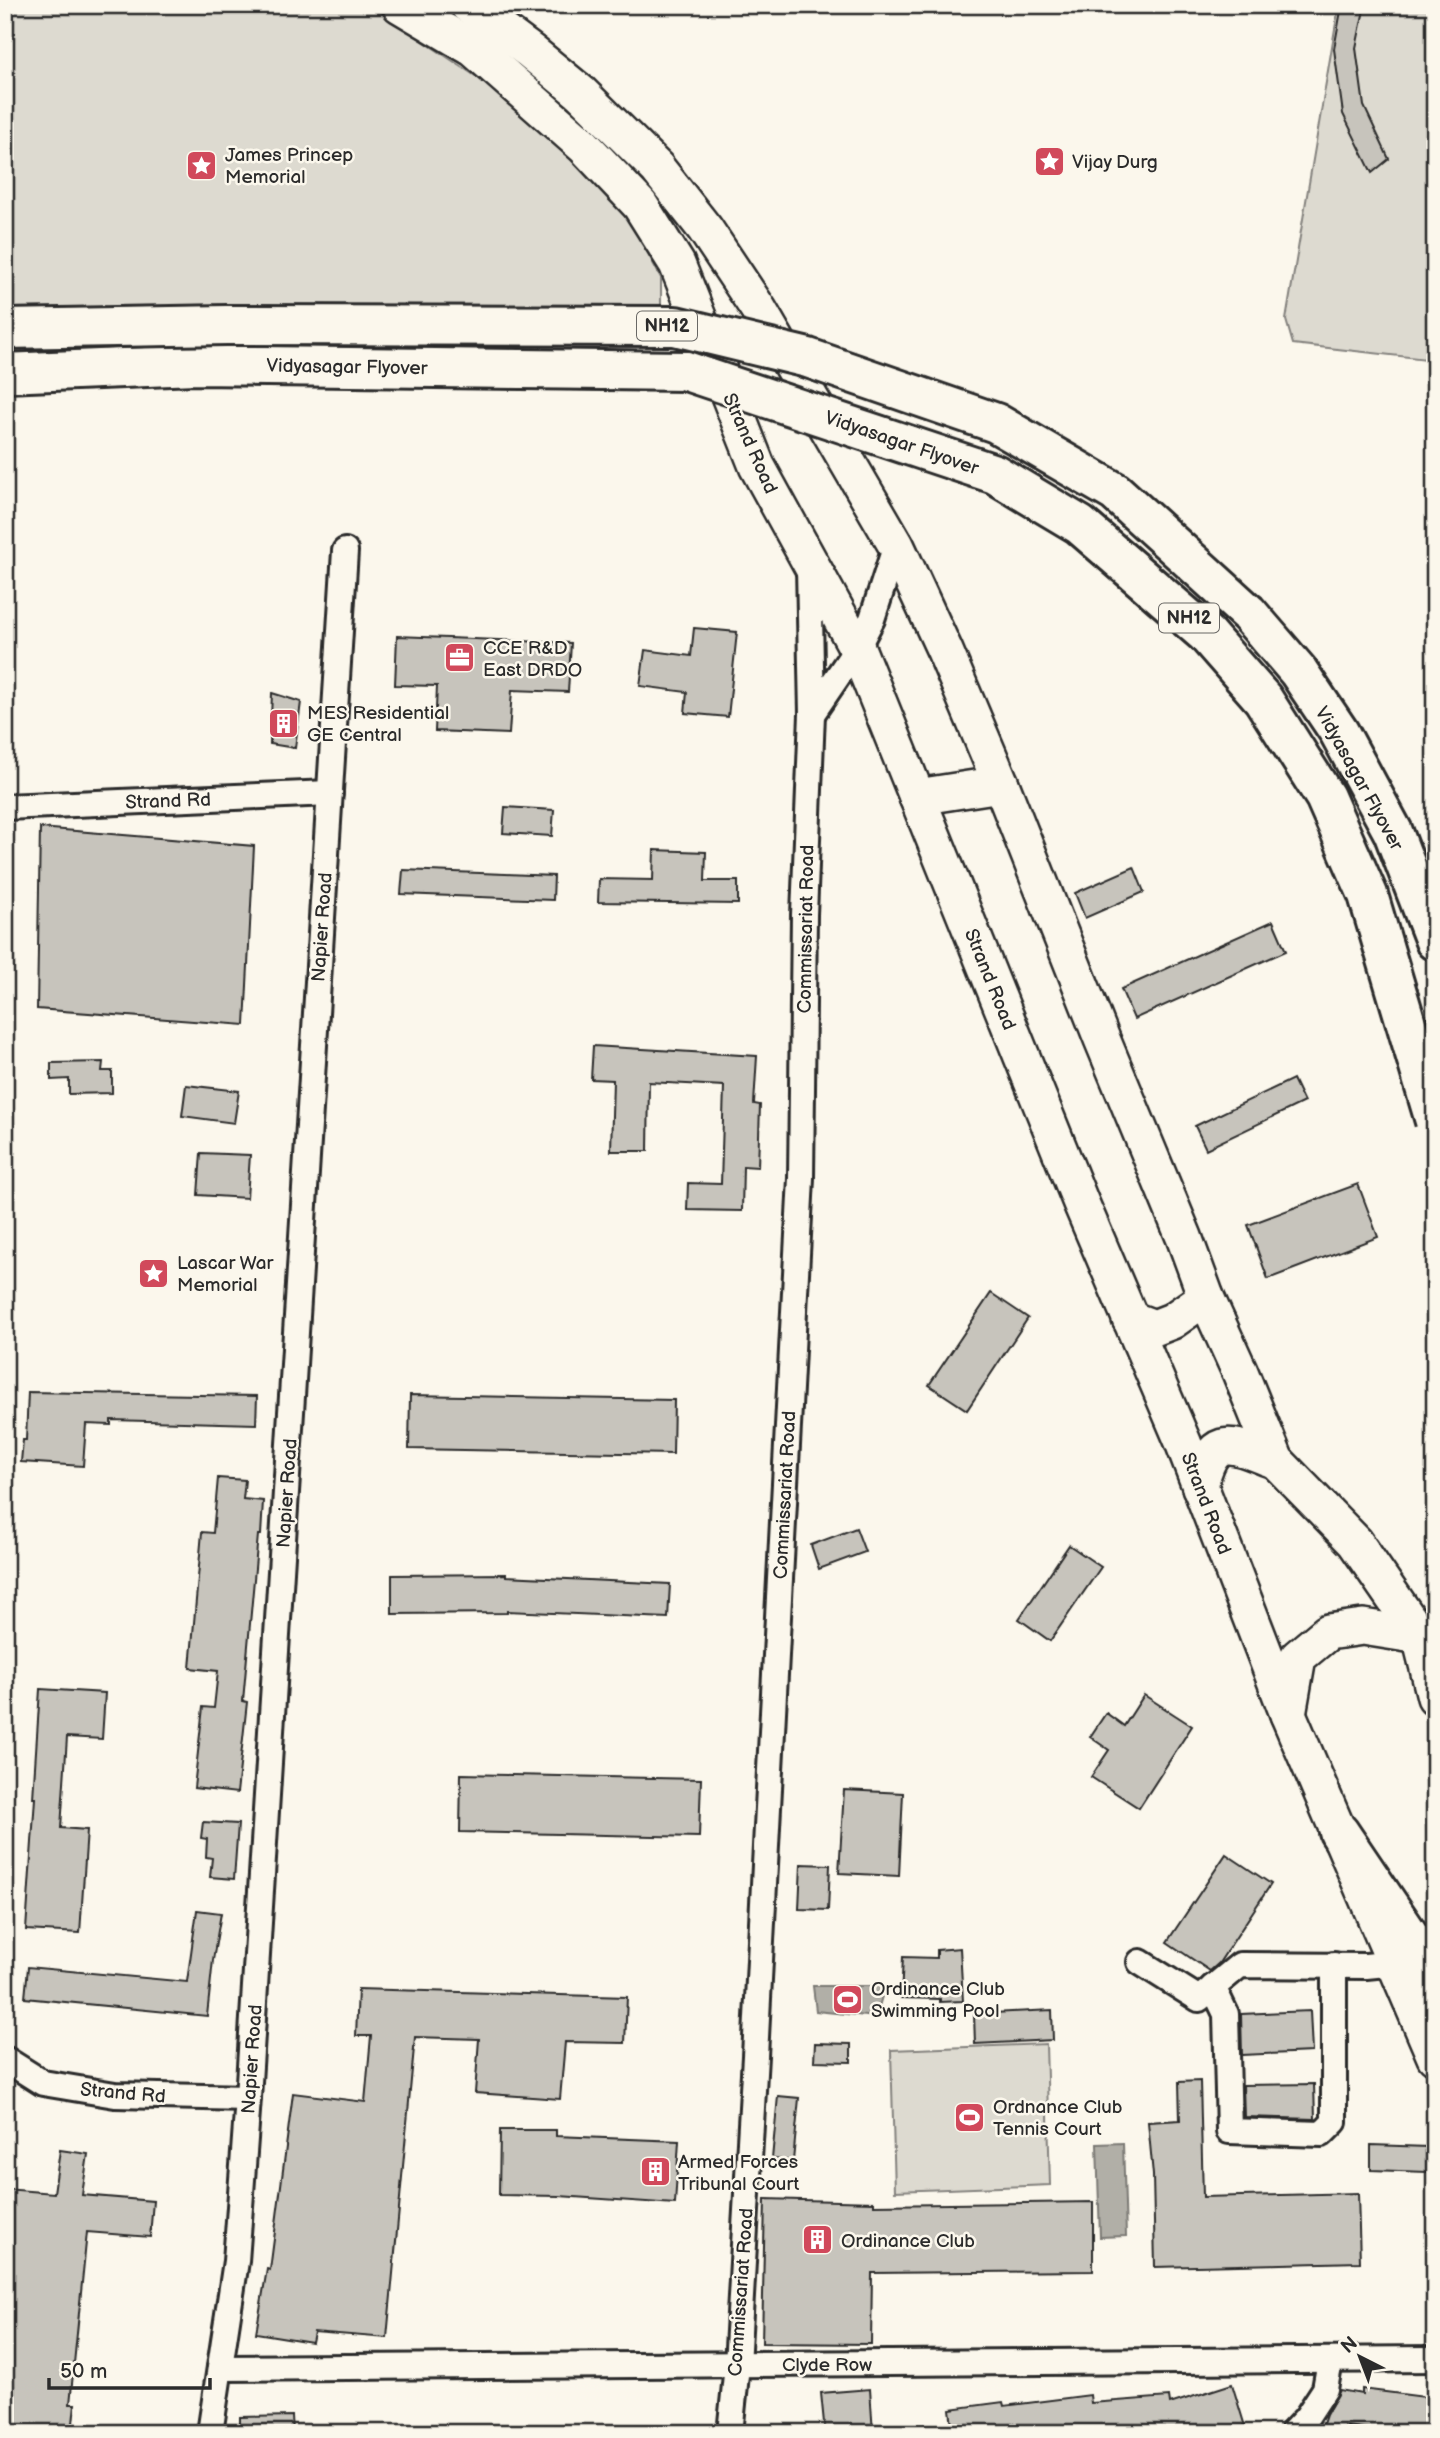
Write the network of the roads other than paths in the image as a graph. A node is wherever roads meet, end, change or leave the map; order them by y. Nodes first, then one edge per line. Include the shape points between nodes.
1 (400, 5) edge
2 (468, 5) edge
3 (5, 330) edge
4 (5, 373) edge
5 (896, 545) junction
6 (345, 551) dead end
7 (809, 557) junction
8 (857, 648) junction
9 (812, 714) junction
10 (1001, 784) junction
11 (330, 793) junction
12 (917, 797) junction
13 (5, 807) edge
14 (1435, 941) edge
15 (1435, 1121) edge
16 (1206, 1297) junction
17 (1130, 1319) junction
18 (1276, 1461) junction
19 (1200, 1487) junction
20 (1420, 1636) junction
21 (1435, 1697) edge
22 (1288, 1714) junction
23 (1339, 1832) junction
24 (1140, 1962) dead end
25 (1396, 1963) junction
26 (1334, 1965) junction
27 (1435, 1986) edge
28 (1213, 1987) junction
29 (1435, 2057) edge
30 (5, 2059) edge
31 (248, 2098) junction
32 (1435, 2359) edge
33 (1330, 2361) junction
34 (737, 2365) junction
35 (220, 2368) junction
36 (210, 2433) edge
37 (730, 2433) edge
38 (1292, 2433) edge

1 - 7 main road, Strand Road via 474,49 584,146 640,205 677,264 757,466
2 - 5 main road via 581,93 657,168 759,310
3 - 14 highway, Vidyasagar Flyover / NH12, bridge via 226,325 675,327 808,358 996,424 1115,492 1248,613 1339,732 1393,832
4 - 15 highway, Vidyasagar Flyover / NH12, bridge via 194,365 686,371 995,474 1080,525 1147,580 1206,634 1263,699 1325,797 1368,895
5 - 8 street via 872,619
5 - 10 main road
6 - 11 street, Napier Road
7 - 8 main road, Strand Road
7 - 9 street, Commissariat Road
8 - 9 street
8 - 12 main road, Strand Road
9 - 34 street, Commissariat Road via 801,1178
10 - 12 main road
10 - 16 main road
11 - 13 street, Strand Rd
11 - 31 street, Napier Road
12 - 17 main road, Strand Road
16 - 17 main road via 1154,1328
16 - 18 main road
17 - 19 main road, Strand Road
18 - 19 main road via 1231,1444 1220,1447 1205,1462
18 - 20 main road via 1355,1542
19 - 22 main road, Strand Road
20 - 21 main road
20 - 22 main road via 1363,1627 1328,1632 1298,1657
22 - 23 main road, Strand Road
23 - 25 main road, Strand Road
23 - 27 highway via 1416,1945
24 - 28 street via 1199,1998
25 - 26 street
25 - 29 main road, Strand Road
26 - 28 street via 1240,1965
26 - 28 street via 1334,2122 1322,2134 1229,2131 1226,2014
30 - 31 street, Strand Rd via 43,2083 115,2095
31 - 35 street, Napier Road via 236,2261
32 - 33 street, Clyde Row
33 - 34 street, Clyde Row
33 - 38 street via 1325,2389
34 - 35 street, Clyde Row
34 - 37 street, Commissariat Road
35 - 36 street, Napier Road

